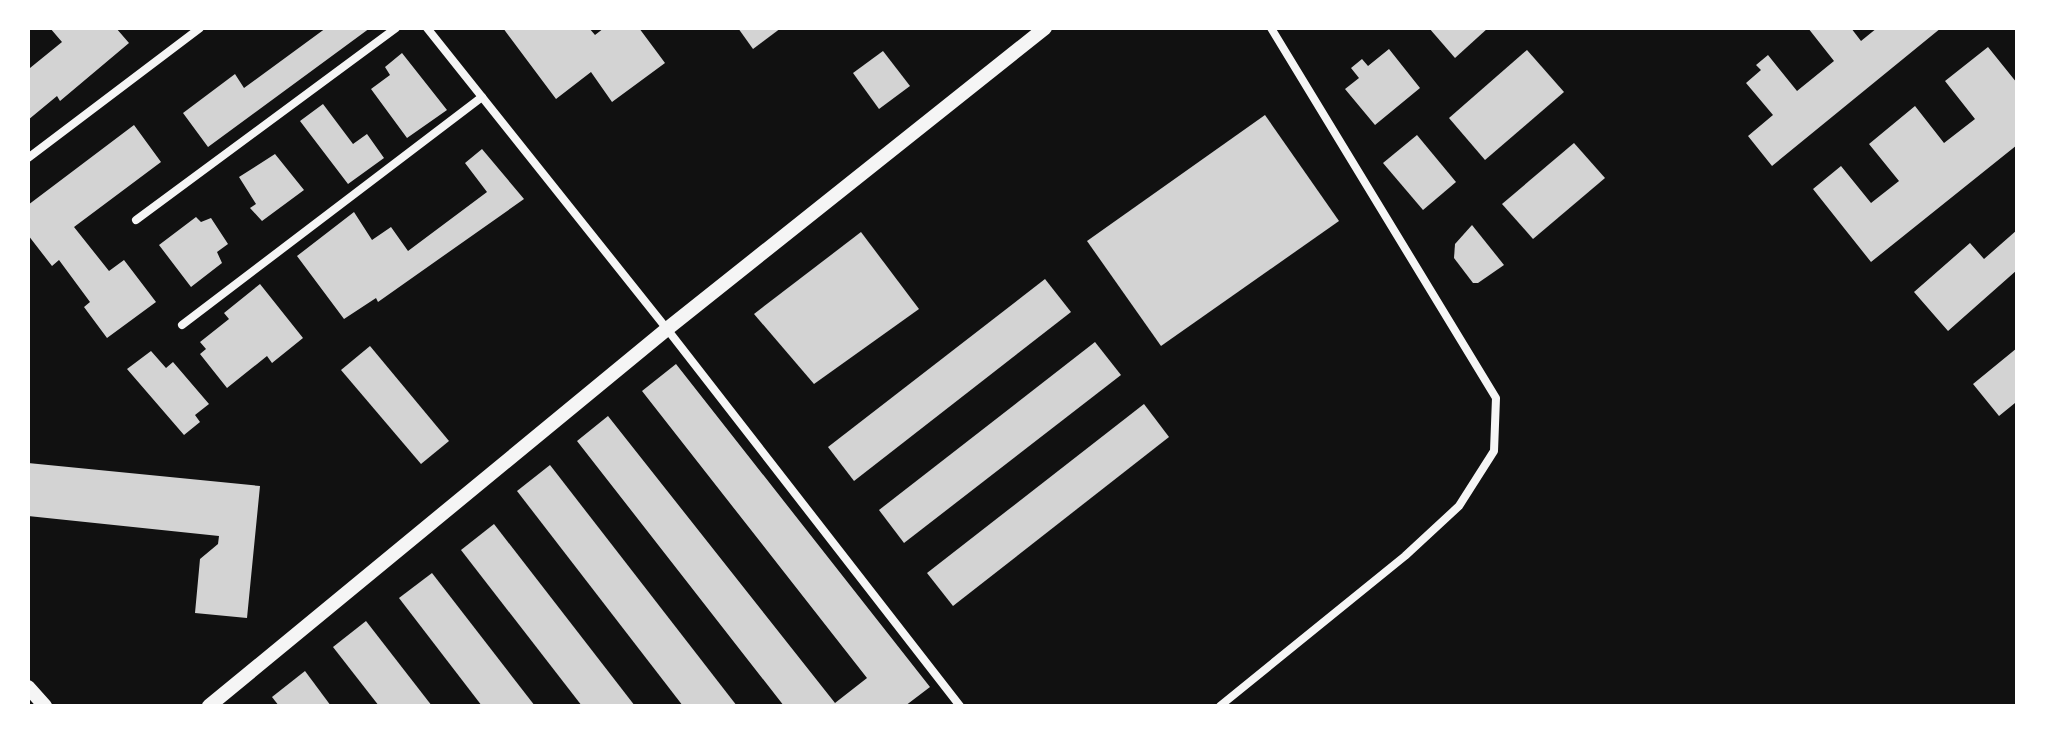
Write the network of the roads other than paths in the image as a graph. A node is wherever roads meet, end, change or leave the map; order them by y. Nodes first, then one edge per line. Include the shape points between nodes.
1 (200, 28) edge
2 (396, 28) edge
3 (427, 28) edge
4 (1045, 28) edge
5 (1271, 28) edge
6 (482, 97) junction
7 (28, 158) edge
8 (136, 220) dead end
9 (182, 325) dead end
10 (667, 329) junction
11 (28, 687) edge
12 (45, 706) edge
13 (209, 706) edge
14 (960, 706) edge
15 (1220, 706) edge

1 - 7 street
2 - 8 street
3 - 6 street
4 - 10 street
5 - 15 street via 1496,398 1494,451 1459,506
6 - 9 street
6 - 10 street
10 - 13 street
10 - 14 street
11 - 12 street

